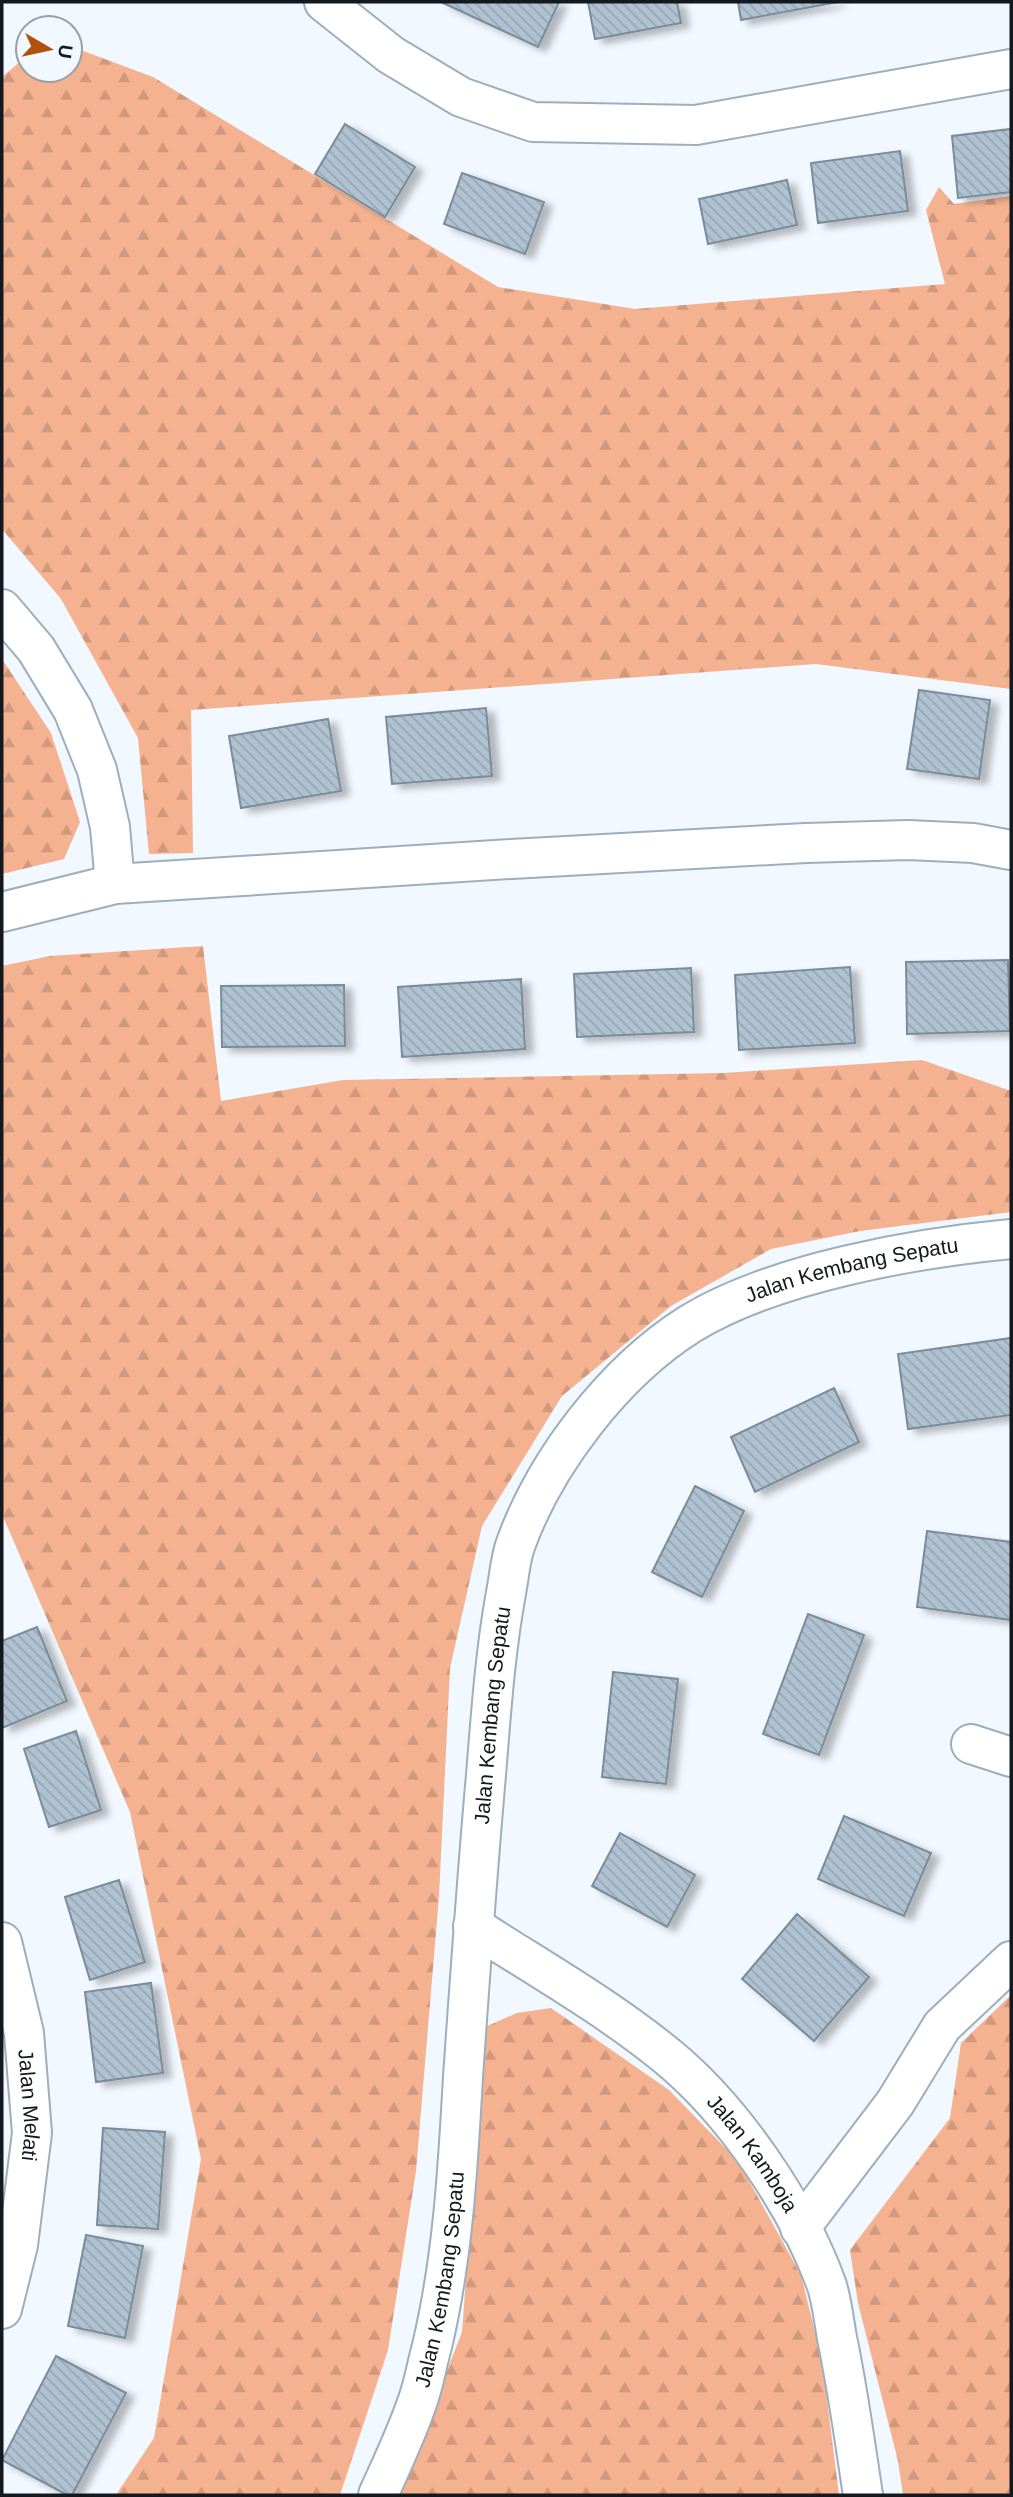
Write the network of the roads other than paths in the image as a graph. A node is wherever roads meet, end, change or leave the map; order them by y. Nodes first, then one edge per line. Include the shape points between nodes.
1 (324, 2) edge
2 (1011, 69) edge
3 (2, 609) edge
4 (1011, 850) edge
5 (115, 884) junction
6 (2, 912) edge
7 (1011, 1239) edge
8 (971, 1744) dead end
9 (1011, 1758) edge
10 (473, 1926) junction
11 (2, 1942) edge
12 (1011, 1961) edge
13 (800, 2228) junction
14 (2, 2309) edge
15 (377, 2495) edge
16 (863, 2495) edge

1 - 2 street via 391,55 461,97 533,122 696,125
3 - 5 street via 36,649 73,710 97,770 108,816
4 - 5 street via 908,840 806,843
5 - 6 street
7 - 10 street, Jalan Kembang Sepatu via 954,1244 844,1267 731,1304 690,1325 625,1374 580,1429 545,1481 514,1548 499,1632
8 - 9 street
10 - 13 street, Jalan Kamboja via 668,2057 716,2104 762,2161
10 - 15 street, Jalan Kembang Sepatu via 451,2243 419,2398
11 - 14 street, Jalan Melati via 24,2033 32,2133 18,2245
12 - 13 street via 942,2026 895,2104
13 - 16 street, Jalan Kamboja via 827,2287

